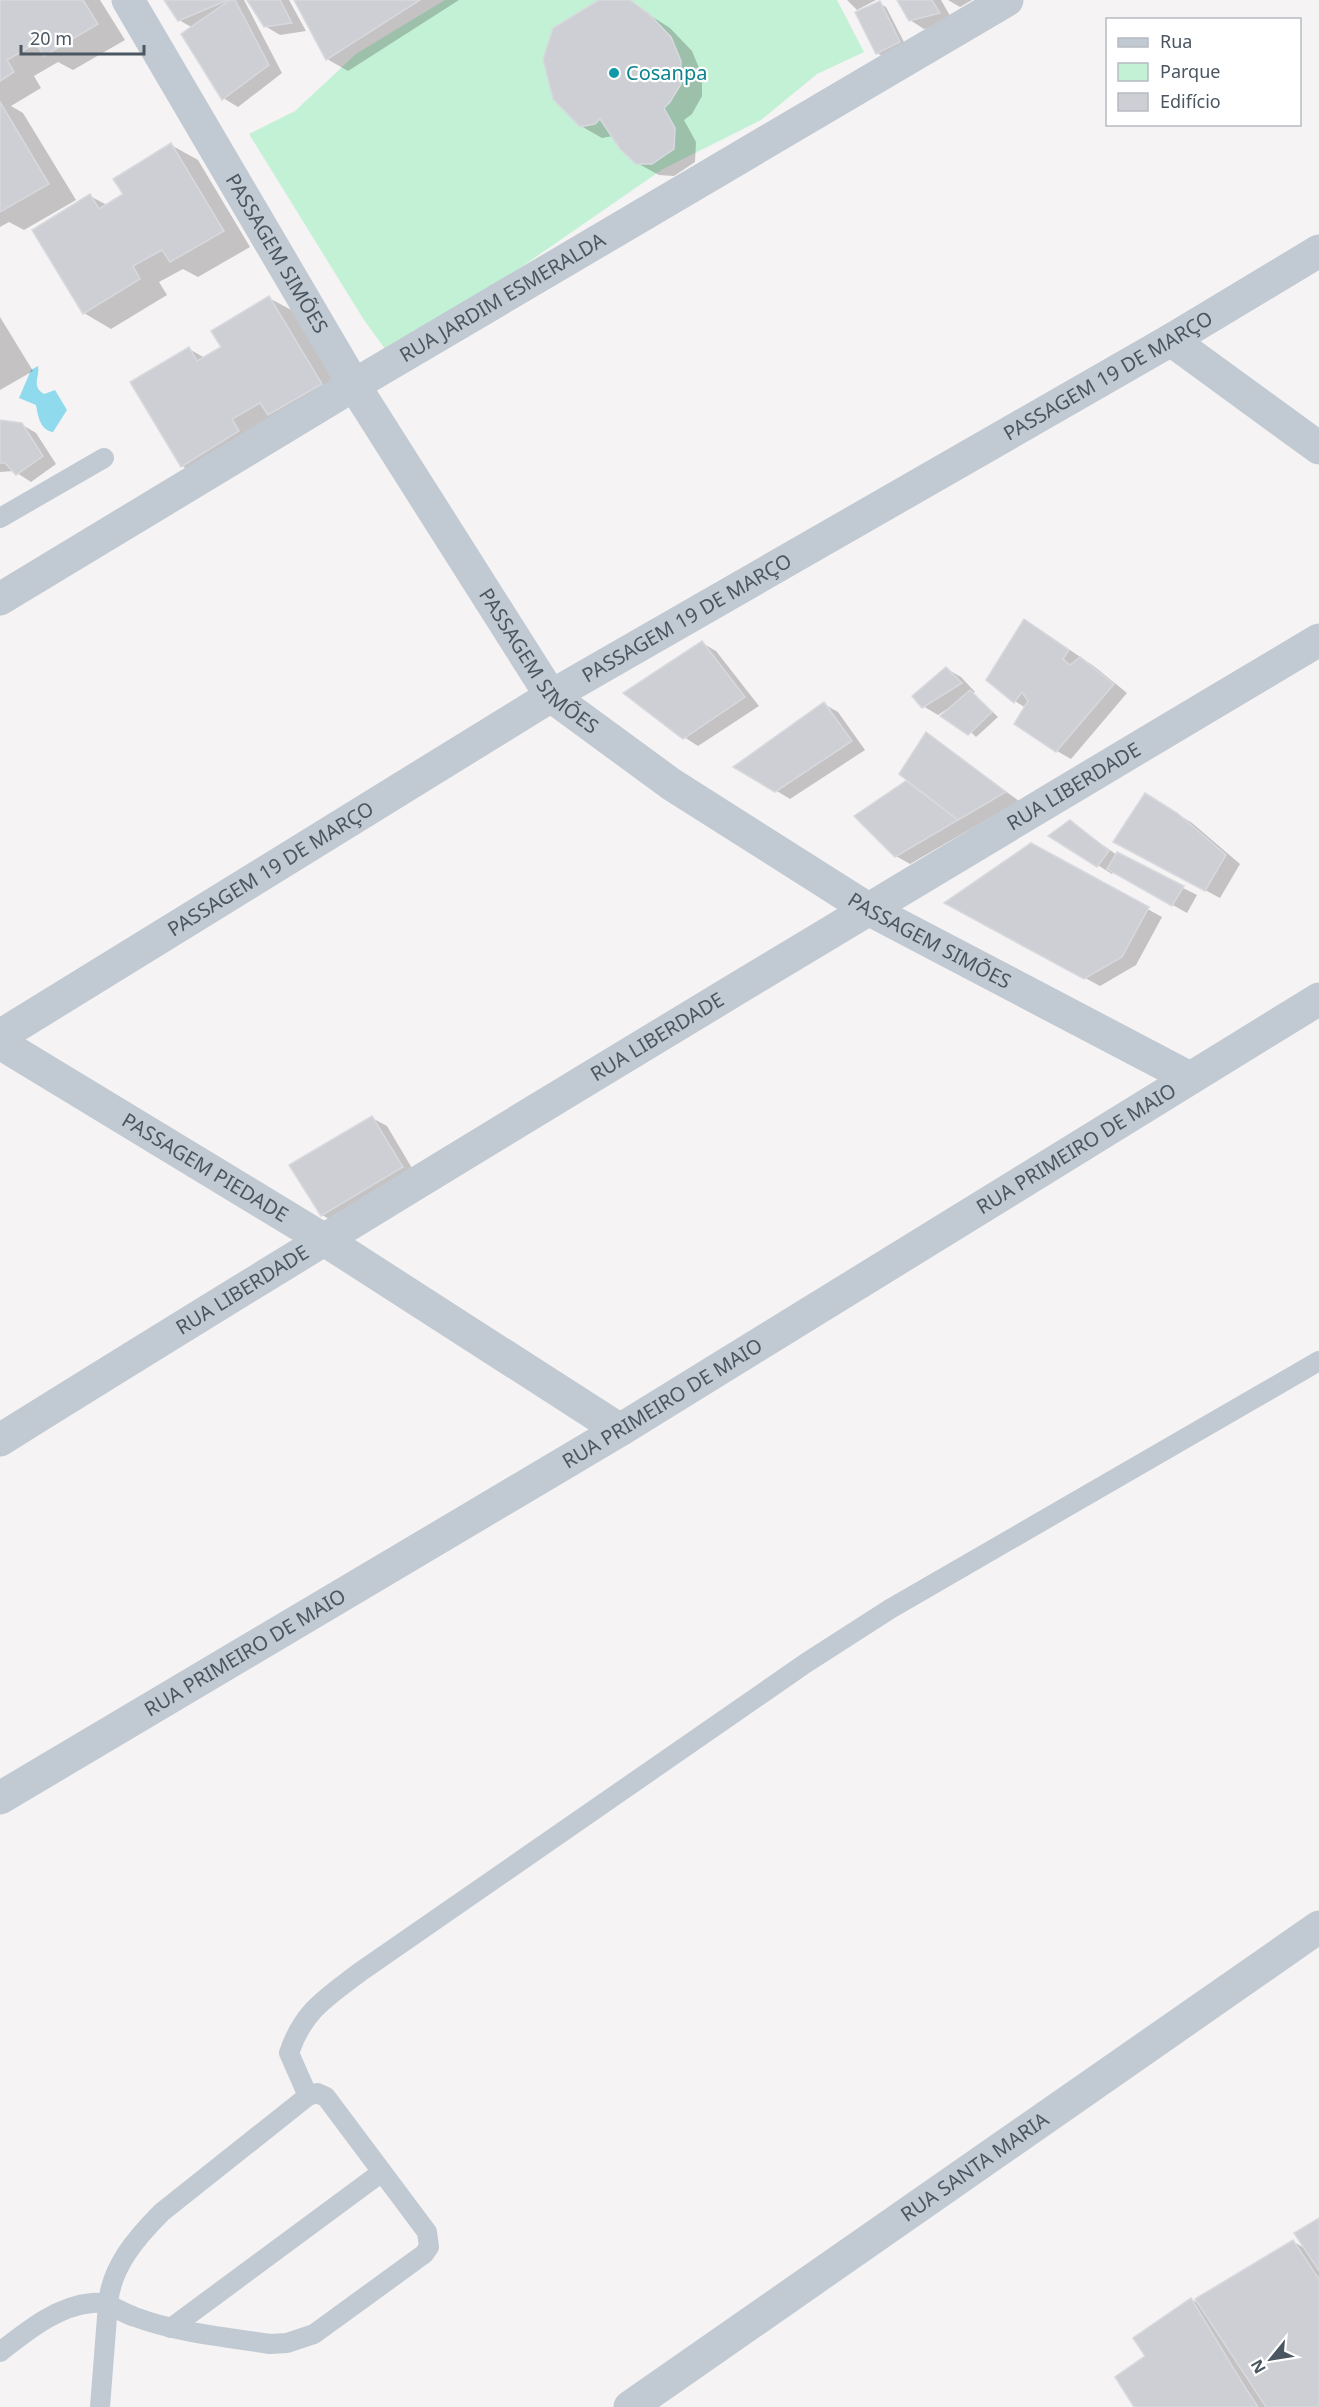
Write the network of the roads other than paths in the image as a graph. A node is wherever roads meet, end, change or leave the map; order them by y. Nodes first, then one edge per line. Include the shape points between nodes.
1 (128, 0) edge
2 (1007, 0) edge
3 (1319, 251) edge
4 (1171, 340) junction
5 (354, 385) junction
6 (1319, 448) edge
7 (104, 458) dead end
8 (0, 518) edge
9 (0, 599) edge
10 (1319, 640) edge
11 (551, 696) junction
12 (867, 909) junction
13 (1319, 999) edge
14 (0, 1036) edge
15 (0, 1043) edge
16 (1190, 1078) junction
17 (322, 1239) junction
18 (1319, 1361) edge
19 (620, 1430) junction
20 (0, 1440) edge
21 (0, 1798) edge
22 (1319, 1927) edge
23 (308, 2096) junction
24 (382, 2172) junction
25 (108, 2304) junction
26 (171, 2328) junction
27 (0, 2352) edge
28 (100, 2407) edge
29 (630, 2407) edge

1 - 5 street, PASSAGEM SIMÕES
2 - 5 street, RUA JARDIM ESMERALDA
3 - 4 street, PASSAGEM 19 DE MARÇO
4 - 6 street
4 - 11 street, PASSAGEM 19 DE MARÇO
5 - 9 street, RUA JARDIM ESMERALDA
5 - 11 street, PASSAGEM SIMÕES
7 - 8 lane
10 - 12 street, RUA LIBERDADE
11 - 12 street, PASSAGEM SIMÕES via 671,784
11 - 14 street, PASSAGEM 19 DE MARÇO
12 - 16 street, PASSAGEM SIMÕES
12 - 17 street, RUA LIBERDADE
13 - 16 street, RUA PRIMEIRO DE MAIO
15 - 17 street, PASSAGEM PIEDADE
16 - 19 street, RUA PRIMEIRO DE MAIO
17 - 19 street, PASSAGEM PIEDADE
17 - 20 street, RUA LIBERDADE
18 - 23 lane via 890,1608 360,1972 319,2004 297,2029 289,2053
19 - 21 street, RUA PRIMEIRO DE MAIO
22 - 29 street, RUA SANTA MARIA
23 - 24 lane via 317,2093 326,2097
23 - 25 lane via 143,2230 116,2271
24 - 26 lane
24 - 26 lane via 427,2232 429,2247 424,2254 301,2340 270,2344
25 - 26 lane via 123,2313
25 - 27 lane via 69,2308 38,2324
25 - 28 lane

